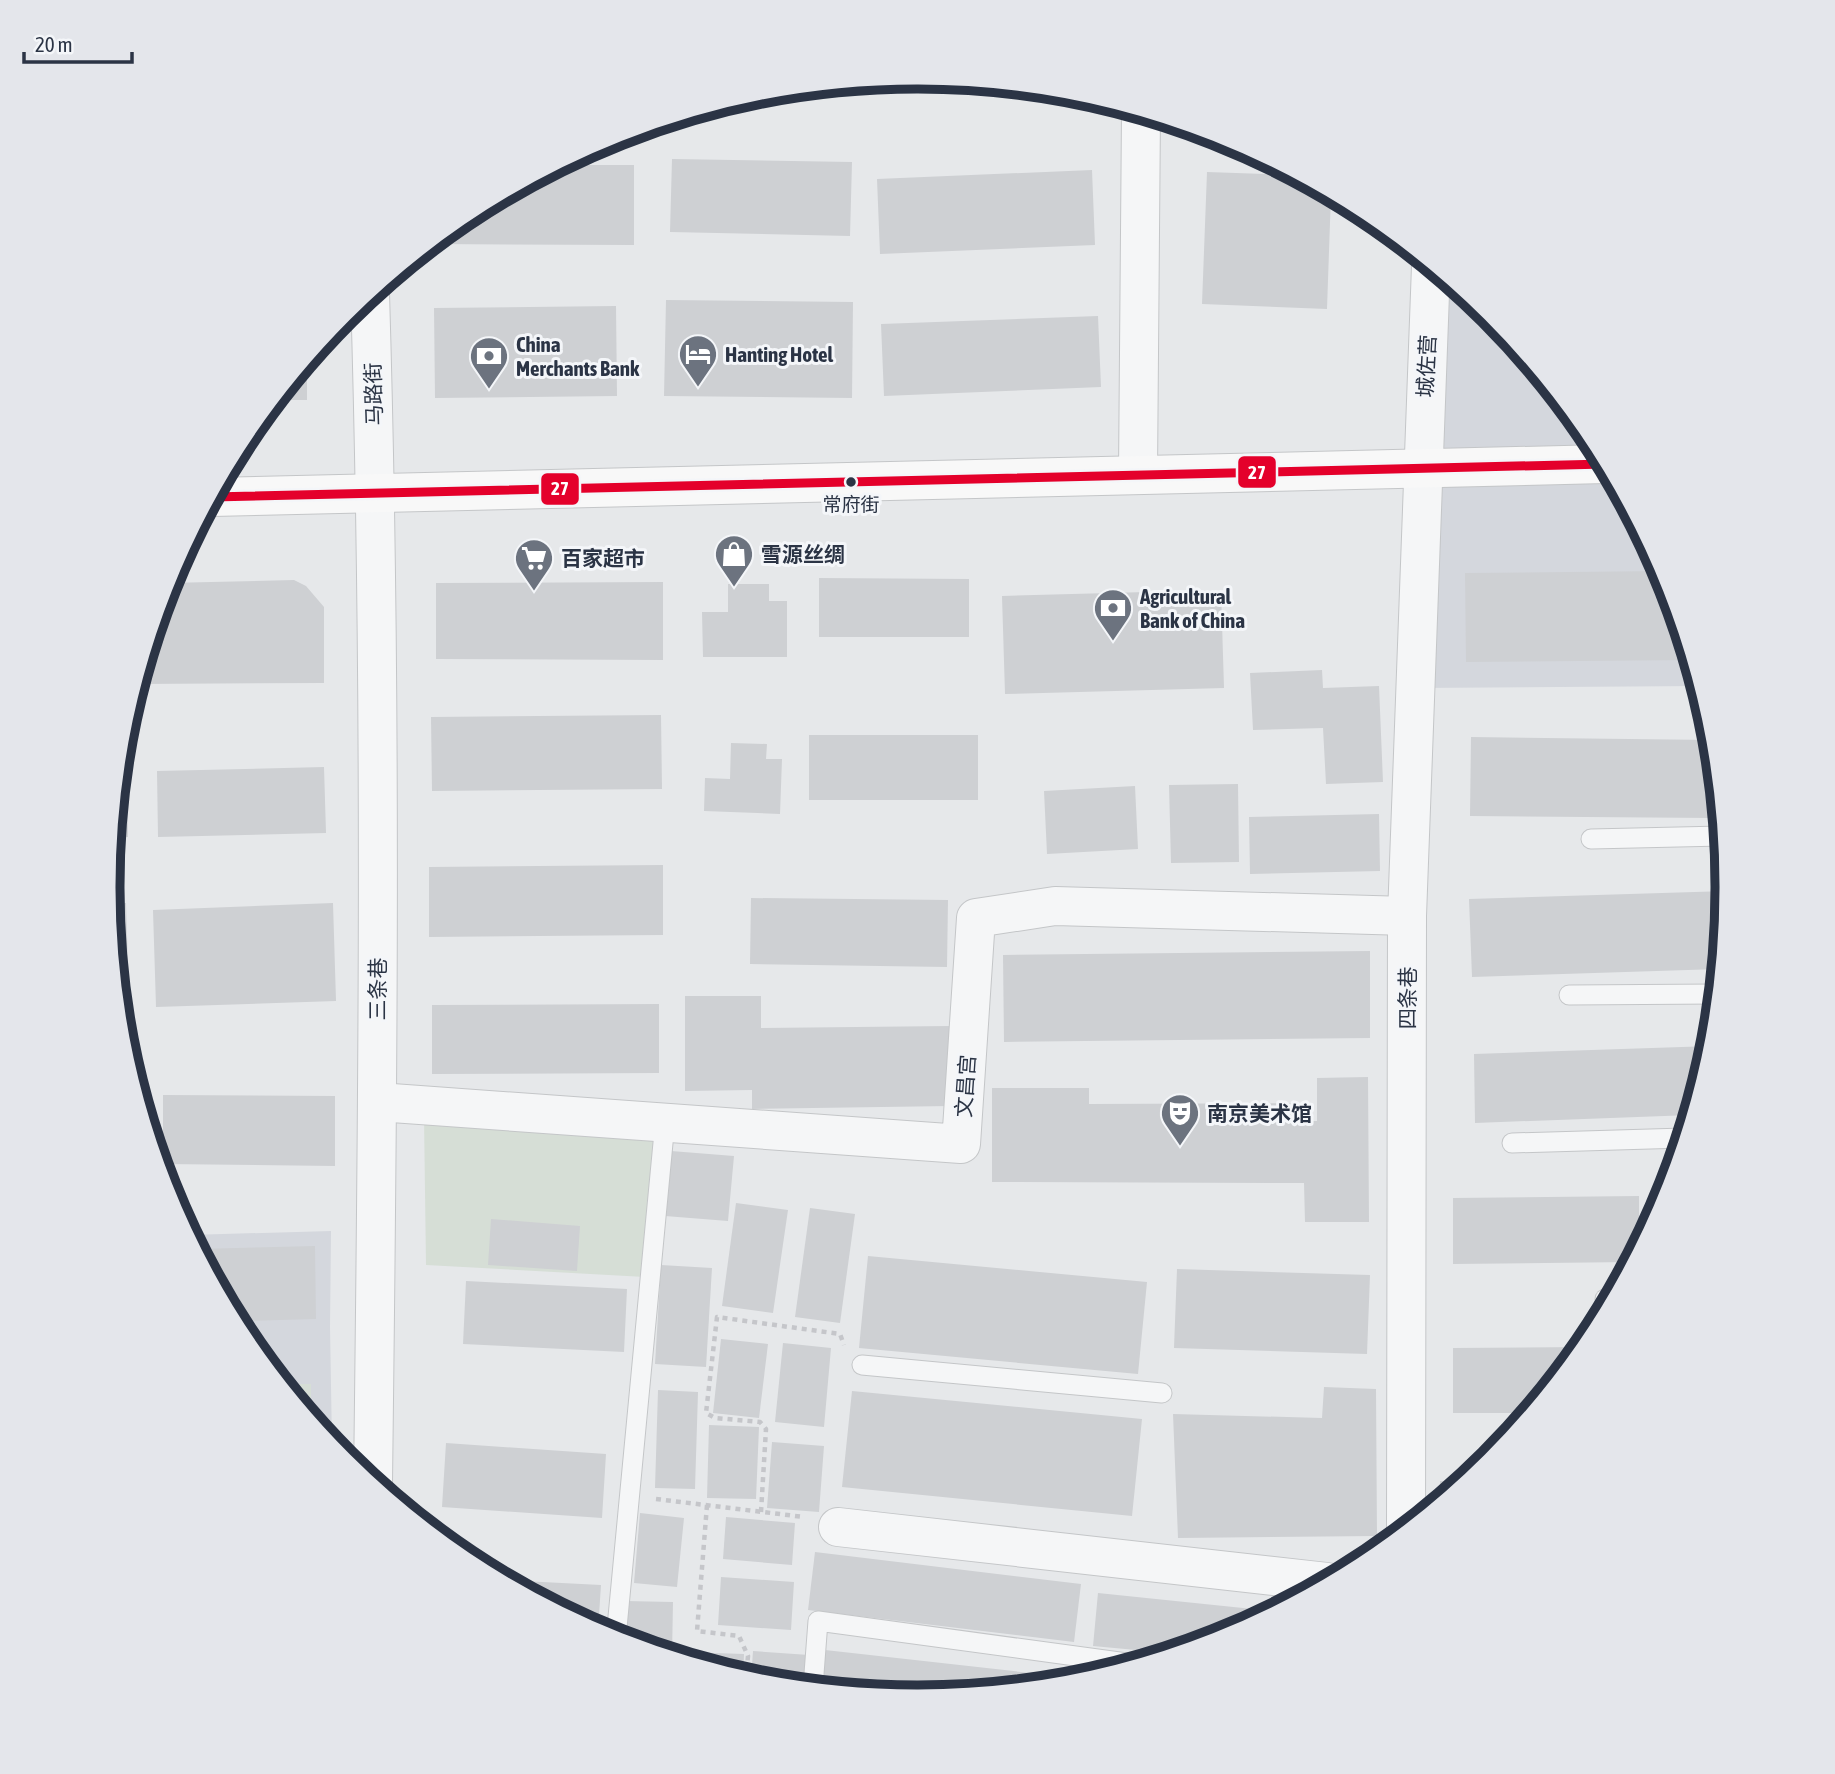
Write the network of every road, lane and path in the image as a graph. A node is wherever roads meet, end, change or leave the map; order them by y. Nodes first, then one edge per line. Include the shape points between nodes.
1 (1141, 121) edge
2 (1430, 277) edge
3 (370, 307) edge
4 (1593, 464) edge
5 (1421, 467) junction
6 (1138, 474) junction
7 (376, 494) junction
8 (222, 497) edge
9 (1714, 836) edge
10 (1591, 839) dead end
11 (1407, 916) junction
12 (1708, 994) edge
13 (1569, 995) dead end
14 (377, 1102) junction
15 (665, 1122) junction
16 (1674, 1138) edge
17 (1512, 1143) dead end
18 (862, 1366) joint
19 (1161, 1393) dead end
20 (373, 1470) edge
21 (629, 1496) junction
22 (707, 1505) junction
23 (761, 1512) junction
24 (1406, 1518) edge
25 (823, 1522) joint
26 (1312, 1580) edge
27 (617, 1626) edge
28 (1110, 1661) edge
29 (747, 1666) edge
30 (814, 1678) edge

1 - 6 street
2 - 5 street, 城佐营
3 - 7 street, 马路街
4 - 5 main road
5 - 6 main road
5 - 11 street, 四条巷
6 - 7 main road
7 - 8 main road
7 - 14 street, 三条巷
9 - 10 lane
11 - 15 street, 文昌宫 via 1055,906 976,918 961,1144
11 - 24 street, 四条巷
12 - 13 lane
14 - 15 street, 文昌宫
14 - 20 street, 三条巷
15 - 21 lane
16 - 17 lane
18 - 19 lane
18 - 23 path via 846,1351 840,1334 717,1317 706,1413 760,1422 766,1429
21 - 22 path
21 - 27 lane
22 - 23 path
22 - 29 path via 697,1631 739,1636
23 - 25 path
25 - 26 street
28 - 30 lane via 818,1621

